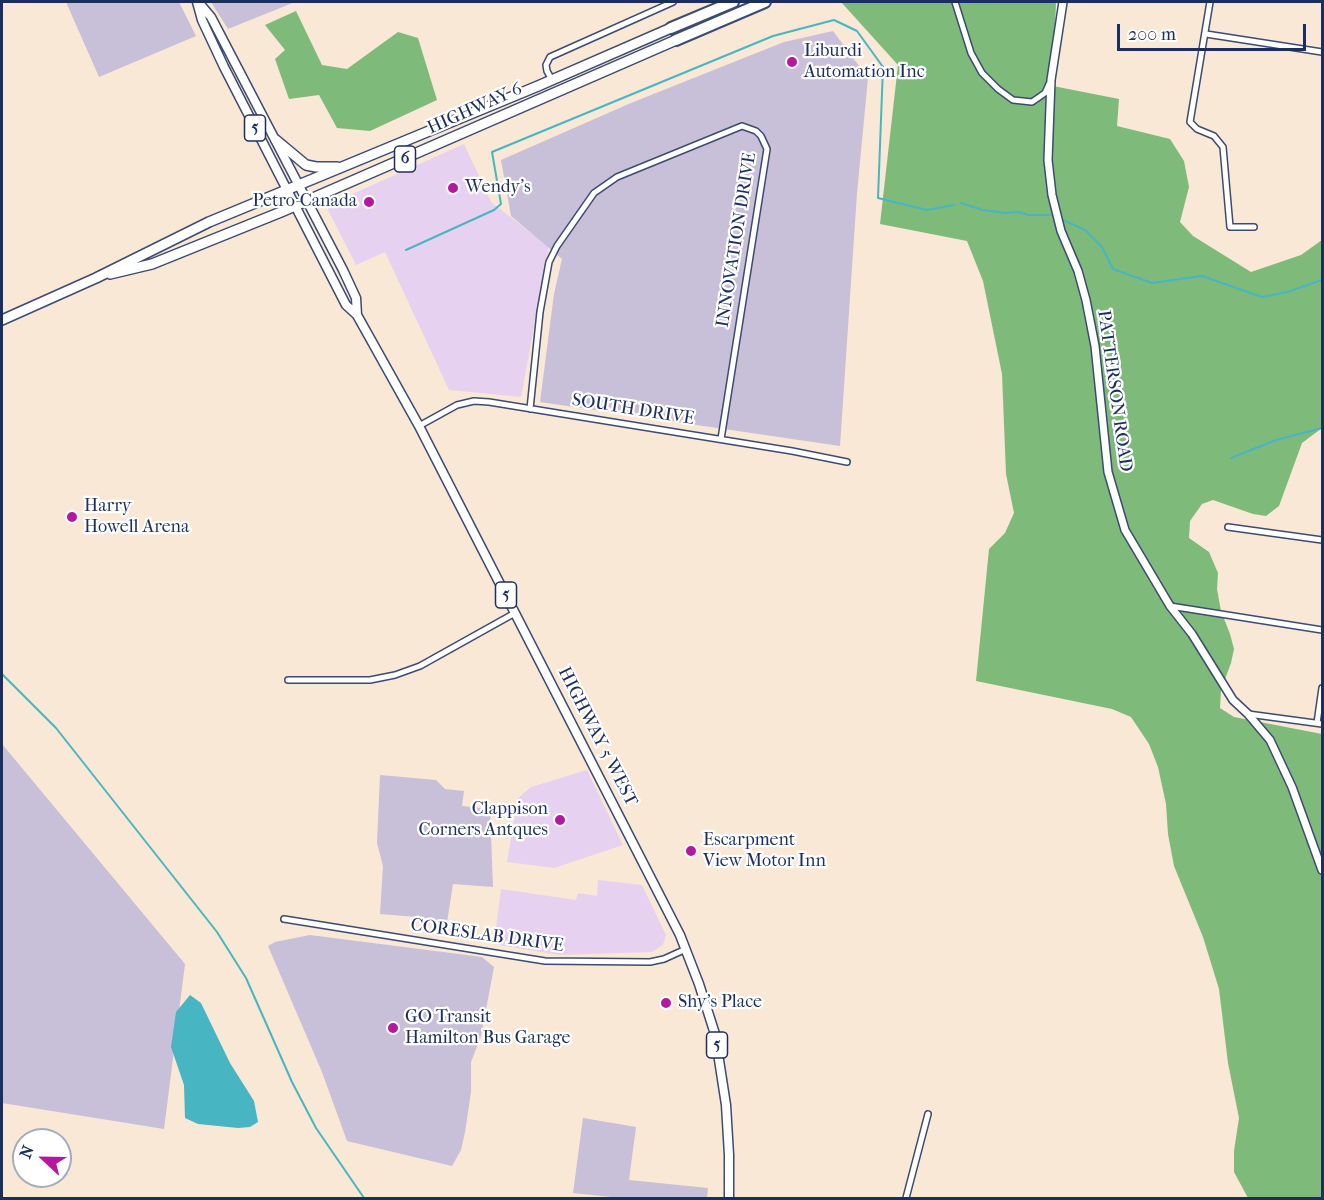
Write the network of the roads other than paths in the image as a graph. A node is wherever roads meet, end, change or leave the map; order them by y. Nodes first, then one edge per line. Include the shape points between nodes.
1 (198, 2) edge
2 (674, 2) edge
3 (733, 2) edge
4 (765, 2) edge
5 (955, 2) edge
6 (1064, 2) edge
7 (1210, 2) edge
8 (671, 28) joint
9 (1206, 34) junction
10 (676, 40) joint
11 (1323, 52) edge
12 (552, 80) junction
13 (1051, 80) junction
14 (538, 86) junction
15 (543, 97) junction
16 (276, 140) junction
17 (342, 167) junction
18 (298, 184) junction
19 (286, 189) junction
20 (307, 201) junction
21 (295, 206) junction
22 (1254, 227) dead end
23 (96, 278) junction
24 (357, 315) junction
25 (2, 320) edge
26 (531, 409) junction
27 (419, 426) junction
28 (721, 439) junction
29 (847, 462) dead end
30 (1228, 527) dead end
31 (1323, 540) edge
32 (1170, 606) junction
33 (515, 613) junction
34 (1323, 630) edge
35 (288, 680) dead end
36 (1323, 688) edge
37 (1248, 714) junction
38 (1320, 724) edge
39 (1323, 870) edge
40 (285, 919) dead end
41 (686, 949) junction
42 (928, 1114) dead end
43 (729, 1198) edge
44 (906, 1198) edge

1 - 16 main road, 5 via 212,18
1 - 19 main road, 5 via 224,67
2 - 12 street via 550,57 546,66
3 - 8 highway, HIGHWAY 6 / 6
4 - 10 highway, HIGHWAY 6 / 6
5 - 13 street via 971,53 982,73 998,89 1013,100 1032,102 1045,93
6 - 13 street, PATTERSON ROAD
7 - 9 street
8 - 12 highway, HIGHWAY 6 / 6
9 - 11 street
9 - 22 street via 1190,122 1214,136 1223,147 1230,227
10 - 15 highway, HIGHWAY 6 / 6
12 - 14 highway, HIGHWAY 6 / 6
13 - 32 street, PATTERSON ROAD via 1048,160 1052,195 1086,300 1095,346 1107,472 1125,530
14 - 15 street
14 - 17 highway, HIGHWAY 6 / 6
15 - 20 highway, HIGHWAY 6 / 6
16 - 17 highway via 306,165
16 - 18 main road, 5
17 - 18 highway, HIGHWAY 6 / 6
18 - 19 highway, HIGHWAY 6 / 6
18 - 20 main road, 5
19 - 21 main road, 5
19 - 23 highway, HIGHWAY 6 / 6 via 208,222
20 - 21 highway, HIGHWAY 6 / 6
20 - 24 main road, HIGHWAY 5 WEST / 5 via 356,298
21 - 23 highway, HIGHWAY 6 / 6 via 152,264
21 - 24 main road, HIGHWAY 5 WEST / 5 via 346,305
23 - 25 highway, HIGHWAY 6 / 6
24 - 27 main road, HIGHWAY 5 WEST / 5
26 - 27 street, SOUTH DRIVE via 474,401 457,405
26 - 28 street, SOUTH DRIVE
26 - 28 street, INNOVATION DRIVE via 549,262 589,200 617,177 742,126 756,131 768,149
27 - 33 main road, HIGHWAY 5 WEST / 5
28 - 29 street, SOUTH DRIVE
30 - 31 street
32 - 34 street
32 - 37 street, PATTERSON ROAD via 1233,700
33 - 35 street via 420,666 395,675 370,680
33 - 41 main road, HIGHWAY 5 WEST / 5
36 - 38 street
37 - 38 street
37 - 39 street, PATTERSON ROAD via 1270,740 1292,786
40 - 41 street, CORESLAB DRIVE via 545,962 650,962
41 - 43 main road, HIGHWAY 5 WEST / 5 via 715,1034 726,1105
42 - 44 street

